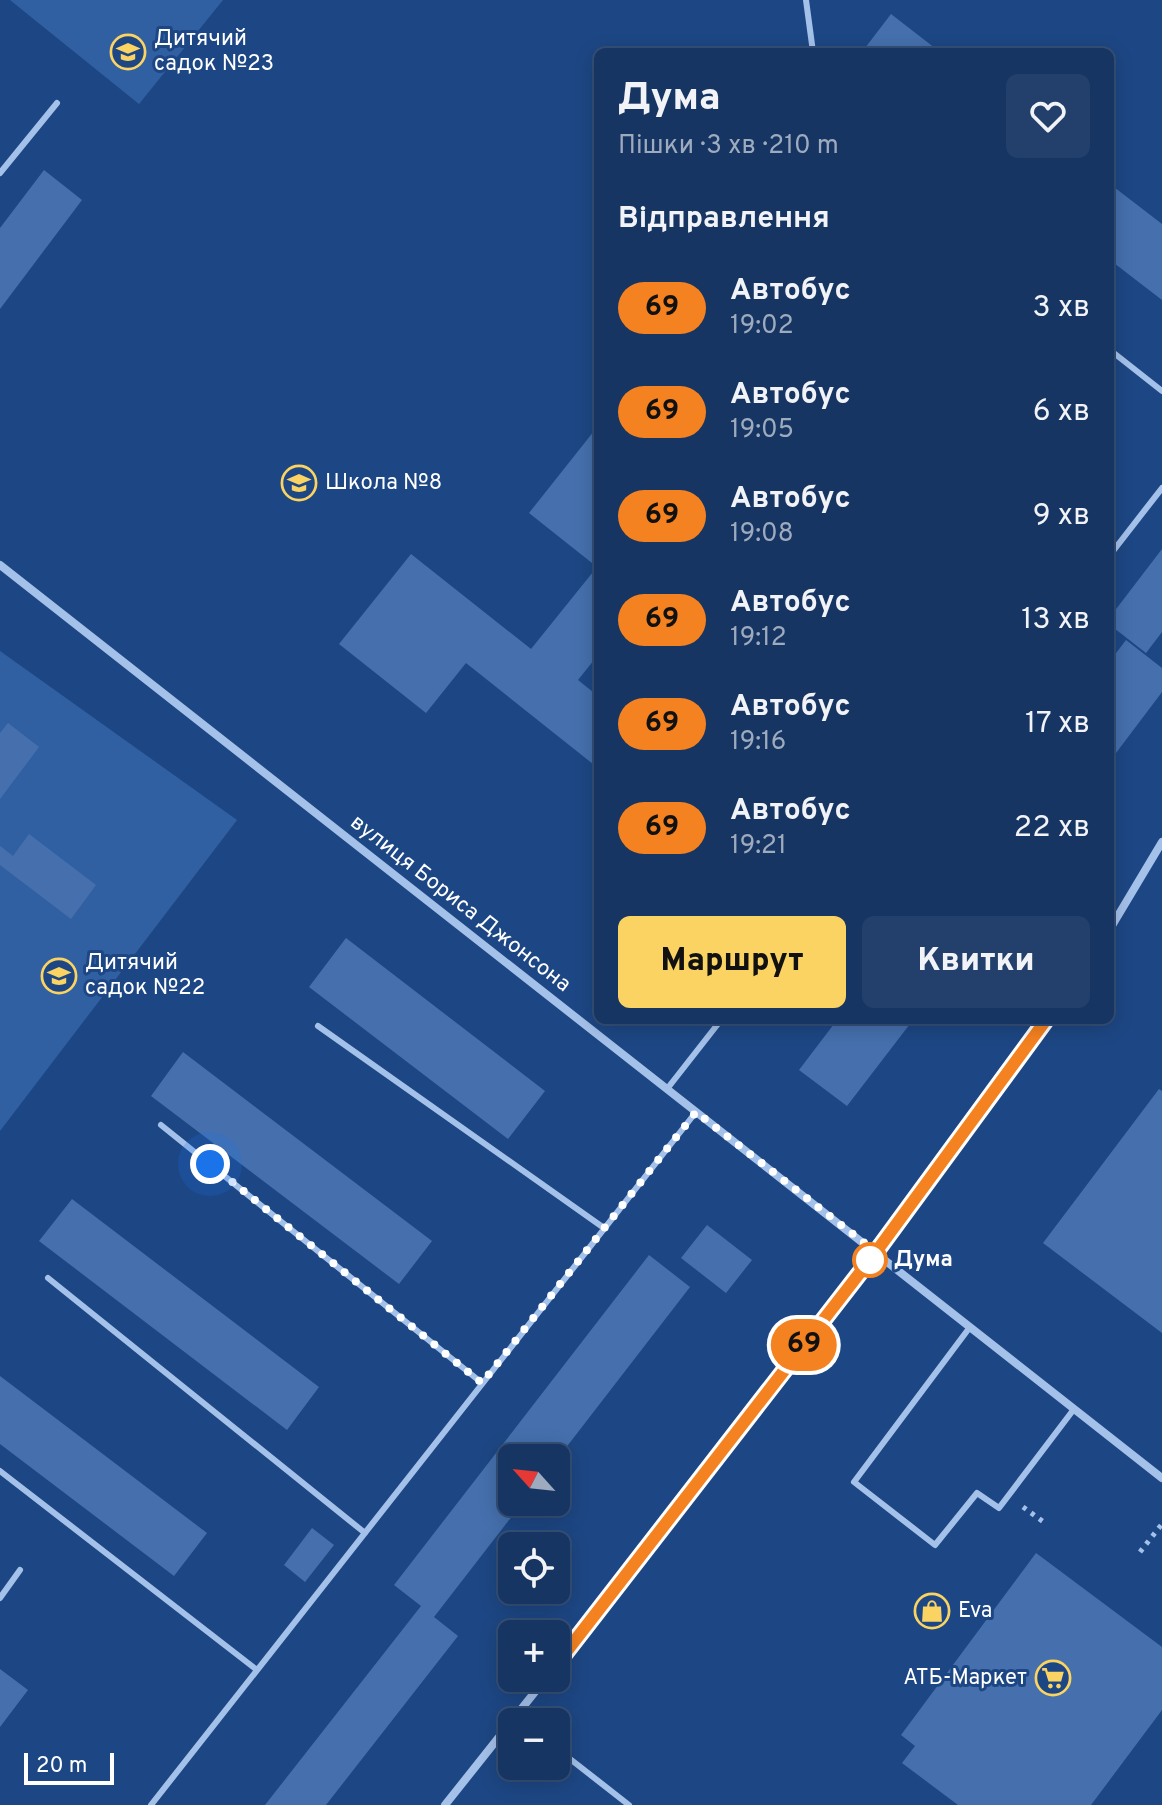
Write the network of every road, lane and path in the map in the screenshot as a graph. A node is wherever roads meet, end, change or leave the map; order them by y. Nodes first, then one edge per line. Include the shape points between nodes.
1 (806, 0) edge
2 (812, 48) edge
3 (57, 103) dead end
4 (0, 173) edge
5 (1114, 353) edge
6 (1162, 391) edge
7 (1162, 488) edge
8 (1114, 550) edge
9 (0, 565) edge
10 (1162, 842) edge
11 (1114, 922) edge
12 (718, 1024) edge
13 (1043, 1024) edge
14 (318, 1026) dead end
15 (667, 1089) junction
16 (696, 1112) junction
17 (161, 1125) dead end
18 (604, 1228) junction
19 (876, 1252) junction
20 (48, 1278) dead end
21 (970, 1327) junction
22 (482, 1383) junction
23 (1074, 1409) junction
24 (0, 1471) edge
25 (1162, 1478) edge
26 (1023, 1507) dead end
27 (1045, 1523) dead end
28 (1162, 1524) edge
29 (365, 1533) junction
30 (1140, 1552) dead end
31 (20, 1570) dead end
32 (0, 1598) edge
33 (570, 1647) edge
34 (257, 1670) junction
35 (498, 1743) edge
36 (570, 1759) edge
37 (151, 1805) edge
38 (445, 1805) edge
39 (629, 1805) edge

1 - 2 lane
3 - 4 lane
5 - 6 lane
7 - 8 lane
9 - 15 street, вулиця Бориса Джонсона
10 - 11 street
12 - 15 lane
13 - 19 street
14 - 18 lane
15 - 16 street, вулиця Бориса Джонсона
16 - 18 lane
16 - 19 street, вулиця Бориса Джонсона
17 - 22 lane
18 - 22 lane
19 - 21 street, вулиця Бориса Джонсона
19 - 33 street
20 - 29 lane
21 - 23 street, вулиця Бориса Джонсона
21 - 23 lane via 854,1482 935,1545 977,1493 999,1508
22 - 29 lane
23 - 25 street, вулиця Бориса Джонсона
24 - 34 lane
26 - 27 path
28 - 30 path
29 - 34 lane
31 - 32 lane
34 - 37 lane
35 - 38 street
36 - 39 lane

